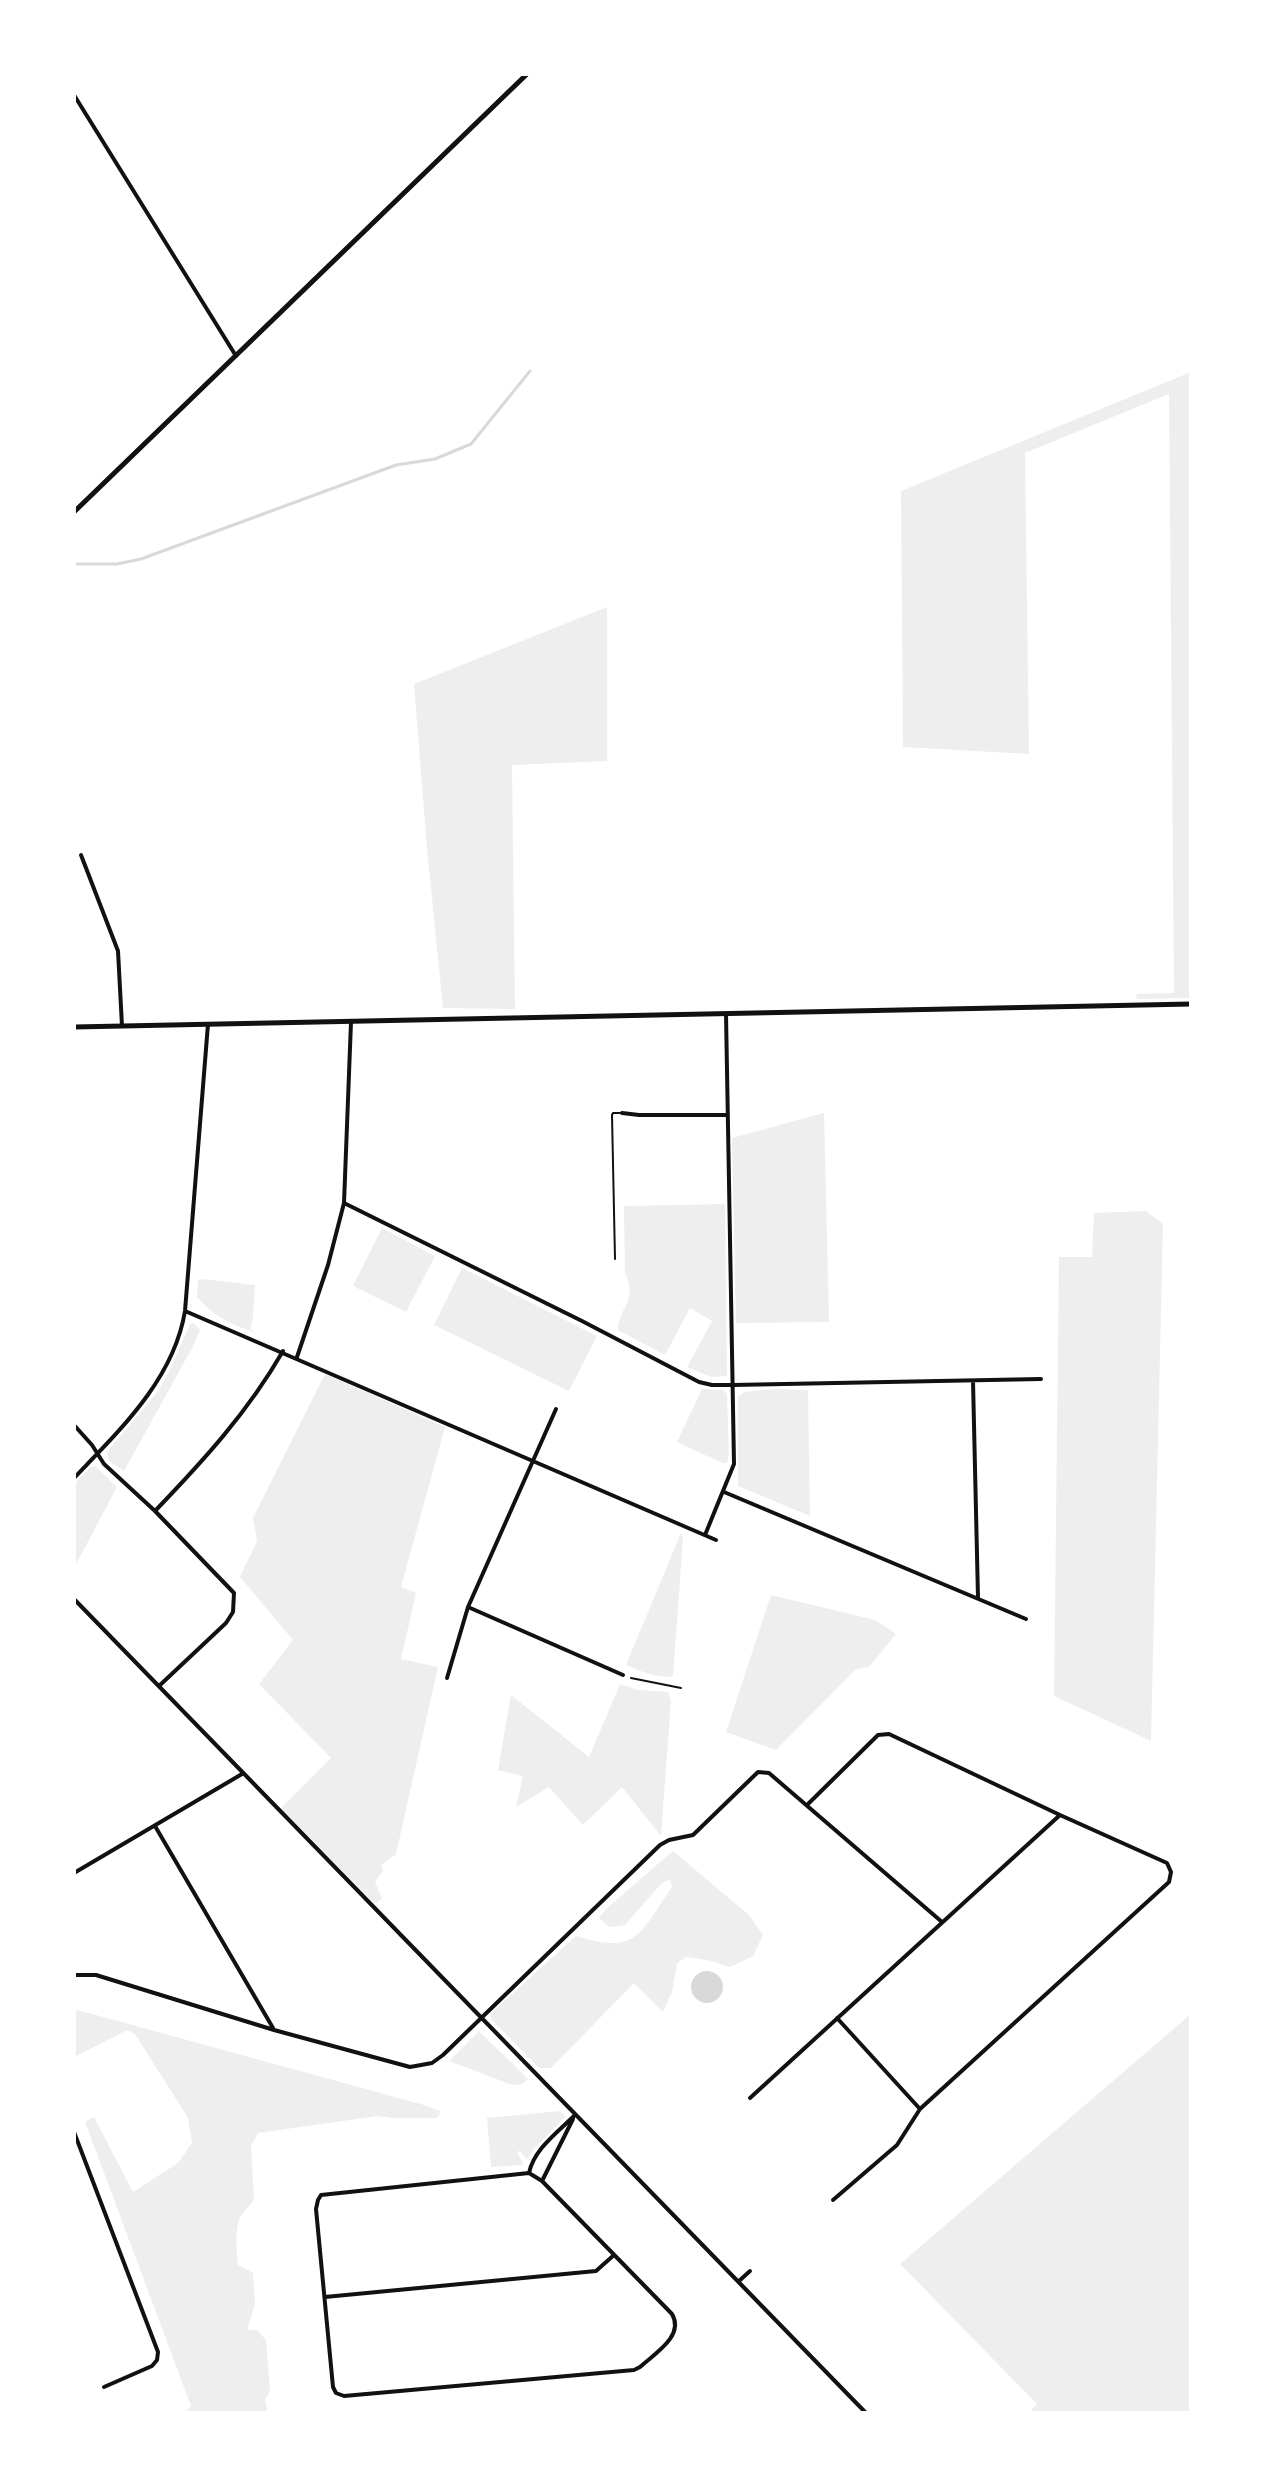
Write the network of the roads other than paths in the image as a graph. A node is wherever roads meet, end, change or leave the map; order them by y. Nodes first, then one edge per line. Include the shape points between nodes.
1 (527, 74) edge
2 (74, 95) edge
3 (236, 356) junction
4 (74, 512) edge
5 (81, 855) dead end
6 (1191, 1004) edge
7 (726, 1014) junction
8 (351, 1022) junction
9 (208, 1024) junction
10 (122, 1026) junction
11 (74, 1027) edge
12 (622, 1113) joint
13 (727, 1115) junction
14 (344, 1203) junction
15 (615, 1259) dead end
16 (185, 1311) junction
17 (283, 1351) junction
18 (297, 1357) junction
19 (1041, 1379) dead end
20 (973, 1381) junction
21 (733, 1385) junction
22 (556, 1409) dead end
23 (74, 1425) edge
24 (97, 1453) junction
25 (534, 1461) junction
26 (74, 1478) edge
27 (724, 1492) junction
28 (155, 1511) junction
29 (705, 1535) junction
30 (716, 1540) dead end
31 (978, 1598) junction
32 (74, 1599) edge
33 (468, 1607) junction
34 (1026, 1619) dead end
35 (623, 1675) road end
36 (447, 1678) dead end
37 (159, 1686) junction
38 (242, 1774) junction
39 (807, 1805) junction
40 (1060, 1815) junction
41 (155, 1826) junction
42 (74, 1873) edge
43 (942, 1922) junction
44 (74, 1975) edge
45 (480, 2018) junction
46 (837, 2018) junction
47 (274, 2030) junction
48 (750, 2098) dead end
49 (920, 2109) junction
50 (575, 2115) junction
51 (74, 2132) edge
52 (529, 2173) junction
53 (542, 2181) junction
54 (833, 2200) dead end
55 (614, 2255) junction
56 (750, 2271) dead end
57 (739, 2281) junction
58 (325, 2297) junction
59 (104, 2387) dead end
60 (866, 2413) edge

1 - 3 street
2 - 3 street
3 - 4 street
5 - 10 street via 118,951
6 - 7 street
7 - 8 street
7 - 13 street
8 - 9 street
8 - 14 street
9 - 10 street
9 - 16 street
10 - 11 street
12 - 13 street
12 - 15 lane via 612,1115
13 - 21 street
14 - 18 street
14 - 21 street via 699,1382
16 - 17 street
16 - 24 street via 162,1374
17 - 18 street
17 - 28 street via 224,1438
18 - 25 street
19 - 20 street
20 - 21 street
20 - 31 street
21 - 27 street via 734,1464
22 - 25 street
23 - 24 street
24 - 26 street
24 - 28 street
25 - 29 street
25 - 33 street
27 - 29 street
27 - 31 street
28 - 37 street via 229,1587 235,1603 226,1623
29 - 30 street
31 - 34 street
32 - 37 street
33 - 35 street
33 - 36 street
37 - 38 street
38 - 41 street
38 - 45 street
39 - 40 street via 878,1735 889,1734
39 - 43 street
39 - 45 street via 769,1773 758,1772 693,1835 660,1845
40 - 43 street
40 - 49 street via 1167,1863 1169,1882
41 - 42 street
41 - 47 street
43 - 46 street
44 - 47 street via 105,1977
45 - 47 street via 436,2060 414,2067
45 - 50 street
46 - 48 street
46 - 49 street
49 - 54 street via 897,2145
50 - 52 street via 538,2152
50 - 53 street
50 - 57 street
51 - 59 street via 158,2348 152,2366
52 - 53 street
52 - 58 street via 321,2195 316,2209
53 - 55 street
55 - 58 street via 596,2271
55 - 58 street via 676,2322 674,2334 634,2370 340,2395 333,2387
56 - 57 street
57 - 60 street

